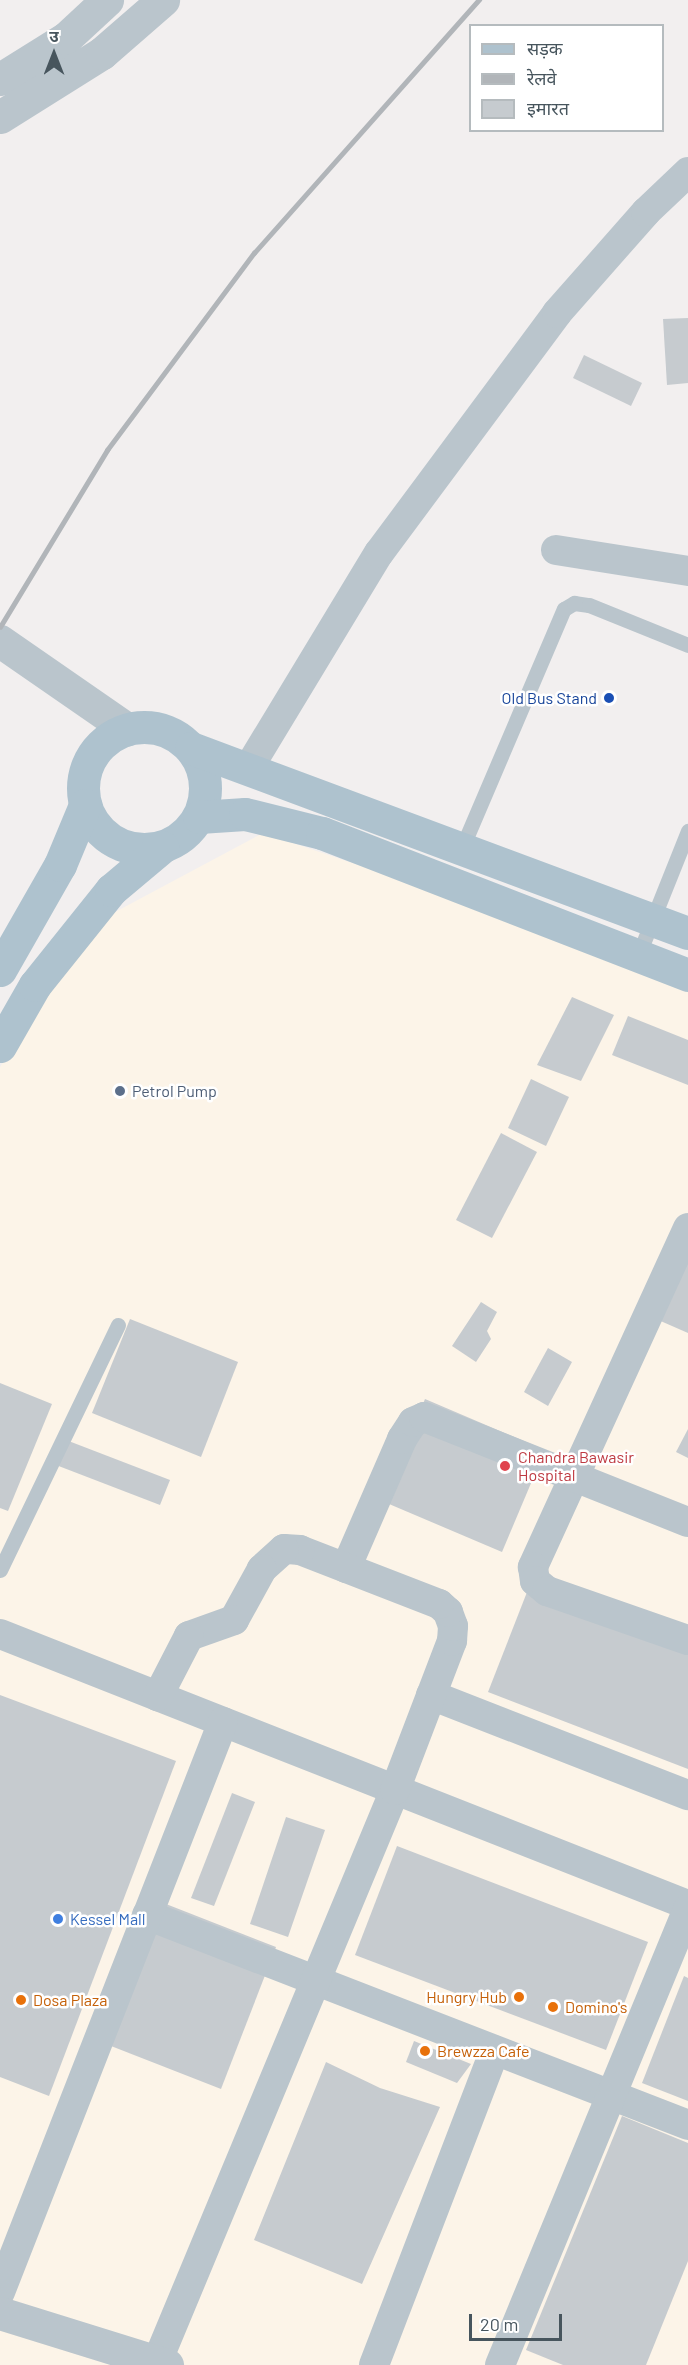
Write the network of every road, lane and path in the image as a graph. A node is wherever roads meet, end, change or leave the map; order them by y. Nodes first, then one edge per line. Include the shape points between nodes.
1 (107, 0) edge
2 (163, 0) edge
3 (0, 79) edge
4 (0, 117) edge
5 (688, 172) edge
6 (556, 550) dead end
7 (688, 572) edge
8 (0, 641) edge
9 (688, 645) edge
10 (127, 729) junction
11 (191, 748) junction
12 (248, 770) junction
13 (86, 806) junction
14 (199, 817) junction
15 (688, 831) edge
16 (162, 847) junction
17 (461, 850) junction
18 (652, 920) junction
19 (688, 933) edge
20 (638, 956) junction
21 (0, 970) edge
22 (688, 975) edge
23 (0, 1046) edge
24 (688, 1228) edge
25 (118, 1325) dead end
26 (572, 1477) junction
27 (688, 1522) edge
28 (346, 1568) junction
29 (0, 1570) edge
30 (0, 1634) edge
31 (688, 1640) edge
32 (431, 1695) junction
33 (158, 1696) junction
34 (223, 1722) junction
35 (395, 1790) junction
36 (688, 1795) edge
37 (688, 1907) edge
38 (147, 1915) junction
39 (314, 1980) junction
40 (495, 2050) junction
41 (611, 2096) junction
42 (688, 2126) edge
43 (0, 2292) edge
44 (0, 2313) edge
45 (162, 2363) edge
46 (374, 2365) edge
47 (500, 2365) edge

1 - 3 street via 66,38
2 - 4 street via 102,53
5 - 12 street via 646,212 557,313 379,553
6 - 7 street
8 - 10 street
9 - 17 lane via 589,605 574,603 564,609
10 - 11 main road via 151,727 174,734
10 - 13 main road via 107,739 90,759 83,786
11 - 12 main road
11 - 14 main road via 203,771 206,795
12 - 17 main road
13 - 16 main road via 97,827 116,842 134,848
13 - 21 main road via 60,865
14 - 16 main road via 184,835
14 - 20 main road via 245,814 322,833
15 - 18 lane
16 - 23 main road via 111,890 35,985
17 - 18 main road
18 - 19 main road
18 - 20 lane
20 - 22 main road
24 - 26 street
25 - 29 lane
26 - 27 street
26 - 28 street via 424,1418 413,1422
26 - 31 street via 536,1554 535,1581 547,1591
28 - 32 street via 438,1604 448,1612 453,1626 452,1641
28 - 33 street via 300,1550 284,1549 270,1557 234,1620 189,1636
30 - 33 street
32 - 35 street
32 - 36 street
33 - 34 street
34 - 35 street
34 - 38 street
35 - 37 street
35 - 39 street
37 - 41 street
38 - 39 street
38 - 43 street
39 - 40 street
39 - 45 street
40 - 41 street
40 - 46 street
41 - 42 street
41 - 47 street
44 - 45 street

